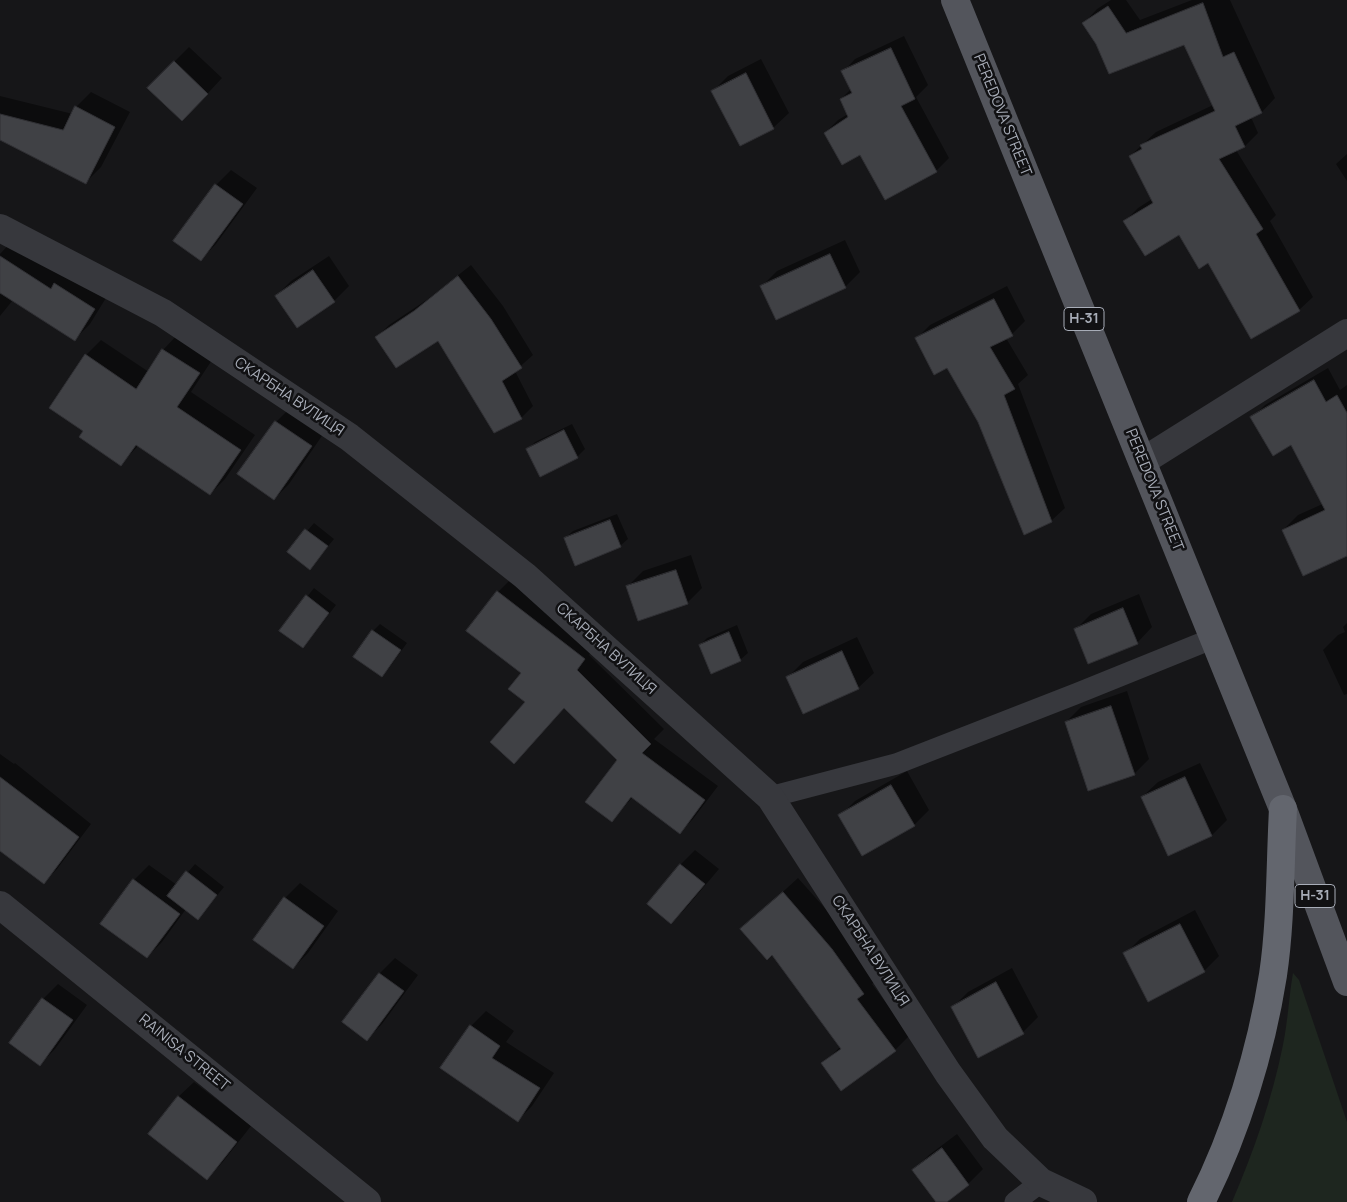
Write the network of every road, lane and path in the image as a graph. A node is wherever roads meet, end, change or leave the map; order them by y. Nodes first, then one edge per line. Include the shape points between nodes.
1 (955, 0) edge
2 (0, 228) edge
3 (1347, 333) edge
4 (1143, 461) junction
5 (1214, 638) junction
6 (770, 796) junction
7 (1283, 809) junction
8 (0, 905) edge
9 (1347, 982) edge
10 (1041, 1182) junction
11 (367, 1202) edge
12 (1015, 1202) edge
13 (1083, 1202) edge
14 (1201, 1202) edge

1 - 4 main road, PEREDOVA STREET / Н-31
2 - 6 street, СКАРБНА ВУЛИЦЯ via 163,313 350,437 525,576
3 - 4 street
4 - 5 main road, PEREDOVA STREET / Н-31
5 - 6 lane via 896,764
5 - 7 main road, PEREDOVA STREET / Н-31
6 - 10 street, СКАРБНА ВУЛИЦЯ via 948,1073 995,1138
7 - 9 main road, PEREDOVA STREET / Н-31
7 - 14 highway via 1278,933 1260,1039 1228,1140
8 - 11 street, RAINISA STREET
10 - 12 lane
10 - 13 street, СКАРБНА ВУЛИЦЯ

